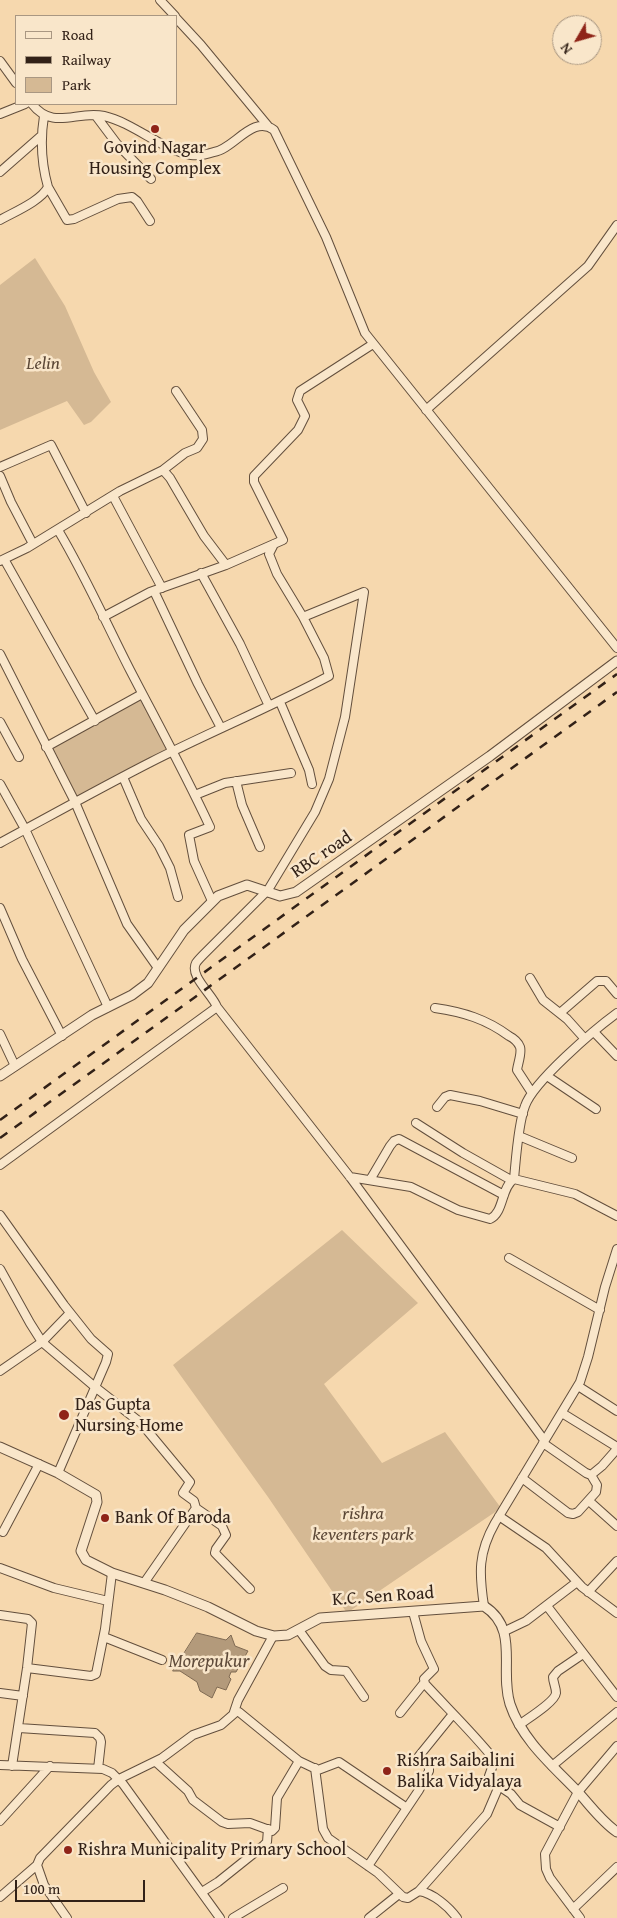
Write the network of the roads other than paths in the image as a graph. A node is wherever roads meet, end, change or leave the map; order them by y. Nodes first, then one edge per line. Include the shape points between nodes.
1 (160, 0) edge
2 (174, 15) edge
3 (178, 19) edge
4 (0, 61) edge
5 (15, 78) edge
6 (22, 105) edge
7 (33, 105) edge
8 (0, 114) edge
9 (44, 116) junction
10 (96, 116) junction
11 (268, 126) junction
12 (40, 136) junction
13 (0, 172) edge
14 (151, 179) dead end
15 (48, 188) junction
16 (0, 220) edge
17 (150, 221) dead end
18 (617, 226) edge
19 (373, 344) junction
20 (176, 391) dead end
21 (426, 410) junction
22 (0, 467) edge
23 (163, 470) junction
24 (0, 476) edge
25 (113, 496) junction
26 (86, 513) junction
27 (58, 530) junction
28 (33, 544) junction
29 (274, 544) junction
30 (2, 560) edge
31 (226, 565) junction
32 (201, 573) junction
33 (158, 589) junction
34 (103, 617) junction
35 (303, 617) junction
36 (617, 648) edge
37 (0, 654) edge
38 (617, 662) edge
39 (142, 694) junction
40 (280, 702) junction
41 (269, 706) junction
42 (95, 720) junction
43 (0, 722) edge
44 (221, 728) junction
45 (46, 747) junction
46 (172, 752) junction
47 (20, 757) dead end
48 (292, 773) dead end
49 (123, 776) junction
50 (236, 781) junction
51 (0, 784) edge
52 (312, 784) dead end
53 (195, 795) junction
54 (75, 802) junction
55 (25, 829) junction
56 (0, 843) edge
57 (260, 847) dead end
58 (268, 890) junction
59 (178, 897) dead end
60 (212, 901) junction
61 (0, 908) edge
62 (158, 968) junction
63 (530, 978) dead end
64 (617, 994) edge
65 (108, 1007) junction
66 (218, 1007) junction
67 (435, 1008) dead end
68 (560, 1013) junction
69 (617, 1013) edge
70 (594, 1032) junction
71 (0, 1034) edge
72 (62, 1036) junction
73 (586, 1039) junction
74 (617, 1056) edge
75 (15, 1066) junction
76 (0, 1076) edge
77 (547, 1076) junction
78 (532, 1093) junction
79 (437, 1107) dead end
80 (596, 1109) dead end
81 (523, 1114) junction
82 (416, 1123) dead end
83 (519, 1136) junction
84 (572, 1158) dead end
85 (0, 1165) edge
86 (350, 1177) junction
87 (370, 1180) junction
88 (513, 1180) junction
89 (504, 1195) junction
90 (0, 1214) edge
91 (617, 1216) edge
92 (617, 1249) edge
93 (509, 1258) dead end
94 (0, 1269) edge
95 (600, 1310) junction
96 (70, 1313) junction
97 (42, 1342) junction
98 (0, 1371) edge
99 (578, 1386) junction
100 (95, 1387) junction
101 (617, 1411) edge
102 (562, 1413) junction
103 (544, 1441) junction
104 (0, 1447) edge
105 (617, 1448) edge
106 (39, 1464) junction
107 (58, 1473) junction
108 (591, 1475) junction
109 (522, 1478) junction
110 (589, 1501) junction
111 (196, 1508) junction
112 (499, 1516) junction
113 (617, 1526) edge
114 (3, 1532) dead end
115 (617, 1561) edge
116 (0, 1568) edge
117 (112, 1573) junction
118 (577, 1582) junction
119 (144, 1583) junction
120 (250, 1589) dead end
121 (588, 1592) junction
122 (108, 1601) junction
123 (484, 1606) junction
124 (546, 1606) junction
125 (413, 1612) junction
126 (617, 1613) edge
127 (0, 1615) edge
128 (299, 1630) junction
129 (505, 1631) junction
130 (104, 1636) junction
131 (273, 1636) junction
132 (583, 1654) junction
133 (162, 1660) dead end
134 (27, 1668) junction
135 (424, 1683) junction
136 (0, 1693) edge
137 (23, 1696) junction
138 (364, 1697) dead end
139 (617, 1697) edge
140 (234, 1712) junction
141 (617, 1712) edge
142 (400, 1714) dead end
143 (453, 1714) junction
144 (519, 1725) junction
145 (19, 1728) junction
146 (616, 1749) edge
147 (299, 1761) junction
148 (156, 1762) junction
149 (0, 1764) edge
150 (12, 1766) junction
151 (50, 1766) junction
152 (552, 1766) junction
153 (315, 1768) junction
154 (98, 1769) junction
155 (119, 1779) junction
156 (499, 1786) junction
157 (578, 1792) junction
158 (407, 1808) junction
159 (0, 1821) edge
160 (560, 1827) junction
161 (268, 1830) junction
162 (617, 1832) edge
163 (37, 1865) junction
164 (368, 1866) junction
165 (617, 1867) edge
166 (283, 1888) dead end
167 (419, 1891) junction
168 (202, 1892) junction
169 (399, 1894) junction
170 (0, 1897) edge
171 (573, 1909) junction
172 (67, 1918) edge
173 (220, 1918) edge
174 (233, 1918) edge
175 (370, 1918) edge
176 (457, 1918) edge
177 (580, 1918) edge

1 - 2 street
3 - 11 street
4 - 5 street
6 - 8 street
7 - 9 street
9 - 10 street
9 - 12 street
10 - 11 street via 124,123 192,155 218,152 259,125
10 - 14 street via 117,144
11 - 19 street via 274,130 326,237 365,333
12 - 13 street
12 - 15 street via 41,162
15 - 16 street via 38,198
15 - 17 street via 68,220 118,199 132,197
18 - 21 street via 588,266
19 - 21 street
19 - 29 street via 300,391 298,400 305,416 298,430 254,476 283,540
20 - 23 street via 202,430 203,439 196,448
21 - 36 street
22 - 26 street via 51,445
23 - 25 street
23 - 31 street
24 - 28 street
25 - 26 street
25 - 33 street
26 - 27 street
27 - 28 street
27 - 34 street
28 - 30 street
29 - 31 street
29 - 35 street via 269,554
30 - 42 street
31 - 32 street
32 - 33 street
32 - 41 street
33 - 34 street
33 - 44 street via 198,684
34 - 39 street
35 - 40 street via 324,658 329,676
35 - 58 street via 364,592 344,716 329,779 315,812
37 - 45 street
38 - 58 street, RBC road via 312,883 280,896
39 - 42 street
39 - 46 street
40 - 41 street
40 - 52 street
41 - 44 street
42 - 45 street
43 - 47 street
44 - 46 street
45 - 54 street
46 - 49 street
46 - 53 street
48 - 50 street
49 - 54 street
49 - 59 street via 141,819 170,868
50 - 53 street via 225,782
50 - 57 street via 242,805
51 - 55 street
53 - 60 street via 210,827 189,835 194,861
54 - 55 street
54 - 62 street via 127,924
55 - 56 street
55 - 65 street
58 - 60 street, RBC road via 247,885
58 - 66 street via 195,963 197,978
60 - 62 street, RBC road via 184,930
61 - 72 street
62 - 65 street, RBC road via 148,982 132,995
63 - 68 street via 543,1000
64 - 68 street via 606,981 597,982
65 - 72 street, RBC road
66 - 85 street
66 - 86 street
67 - 78 street via 478,1017 513,1039 520,1052 517,1070
68 - 73 street
69 - 70 street
70 - 73 street
70 - 74 street
71 - 75 street
72 - 75 street, RBC road
73 - 77 street
75 - 76 street, RBC road
77 - 78 street
77 - 80 street
78 - 81 street
79 - 81 street via 450,1095
81 - 83 street
82 - 88 street via 463,1154
83 - 84 street
83 - 88 street
86 - 87 street
86 - 103 street
87 - 89 street via 411,1187 458,1210 487,1219 495,1216
87 - 89 street via 390,1146 399,1139
88 - 89 street
88 - 91 street via 575,1194
90 - 96 street
92 - 95 street
93 - 95 street
94 - 97 street
95 - 99 street
96 - 97 street
96 - 100 street via 108,1354
97 - 98 street
97 - 100 street
99 - 101 street
99 - 102 street
100 - 107 street
100 - 111 street via 141,1423 155,1439 189,1481 190,1485 183,1493
102 - 103 street
102 - 105 street
103 - 108 street
103 - 109 street
104 - 106 street
105 - 108 street
106 - 107 street
106 - 114 street
107 - 117 street via 96,1495 97,1502 81,1554 88,1562
108 - 110 street via 597,1488
109 - 110 street via 570,1514 578,1512
109 - 112 street
110 - 113 street
111 - 119 street
111 - 120 street via 225,1529 226,1535 215,1553
112 - 118 street via 546,1548
112 - 123 street via 492,1527 479,1570
115 - 121 street
116 - 122 street via 54,1588
117 - 119 street
117 - 122 street
118 - 121 street
118 - 124 street
119 - 131 street
121 - 126 street
122 - 130 street
123 - 125 street, K.C. Sen Road
123 - 129 street
124 - 129 street
124 - 132 street
125 - 128 street, K.C. Sen Road via 320,1618
125 - 135 street via 421,1641 434,1669
127 - 134 street via 31,1621
128 - 131 street, K.C. Sen Road
128 - 138 street via 325,1666 331,1670 346,1671
129 - 144 street via 506,1689
130 - 133 street
130 - 134 street via 98,1671 94,1676
131 - 140 street
132 - 139 street
132 - 144 street via 554,1676 555,1696
134 - 137 street
135 - 142 street
135 - 143 street
136 - 137 street
137 - 145 street
140 - 147 street via 239,1712
140 - 148 street via 222,1725 193,1735
141 - 152 street
143 - 156 street via 493,1758 489,1778
143 - 158 street via 419,1756 429,1771
144 - 152 street
145 - 150 street
145 - 154 street via 95,1734 101,1742
146 - 157 street
147 - 153 street
147 - 161 street via 276,1798 275,1828
148 - 155 street
148 - 161 street via 188,1791 193,1800 219,1820 228,1824 250,1823
149 - 150 street
150 - 151 street
151 - 154 street
151 - 159 street
152 - 157 street
153 - 158 street via 339,1762
153 - 164 street via 324,1832 334,1843
154 - 155 street via 109,1771
155 - 163 street via 104,1790
155 - 168 street
156 - 160 street via 520,1805
156 - 167 street via 487,1814
157 - 160 street
157 - 162 street
158 - 164 street
160 - 171 street via 548,1846 545,1860 550,1878
161 - 168 street via 265,1845
163 - 170 street
163 - 172 street via 44,1885
164 - 169 street
165 - 171 street
166 - 174 street
167 - 169 street via 406,1898
167 - 176 street via 442,1903
168 - 173 street
169 - 175 street
171 - 177 street

